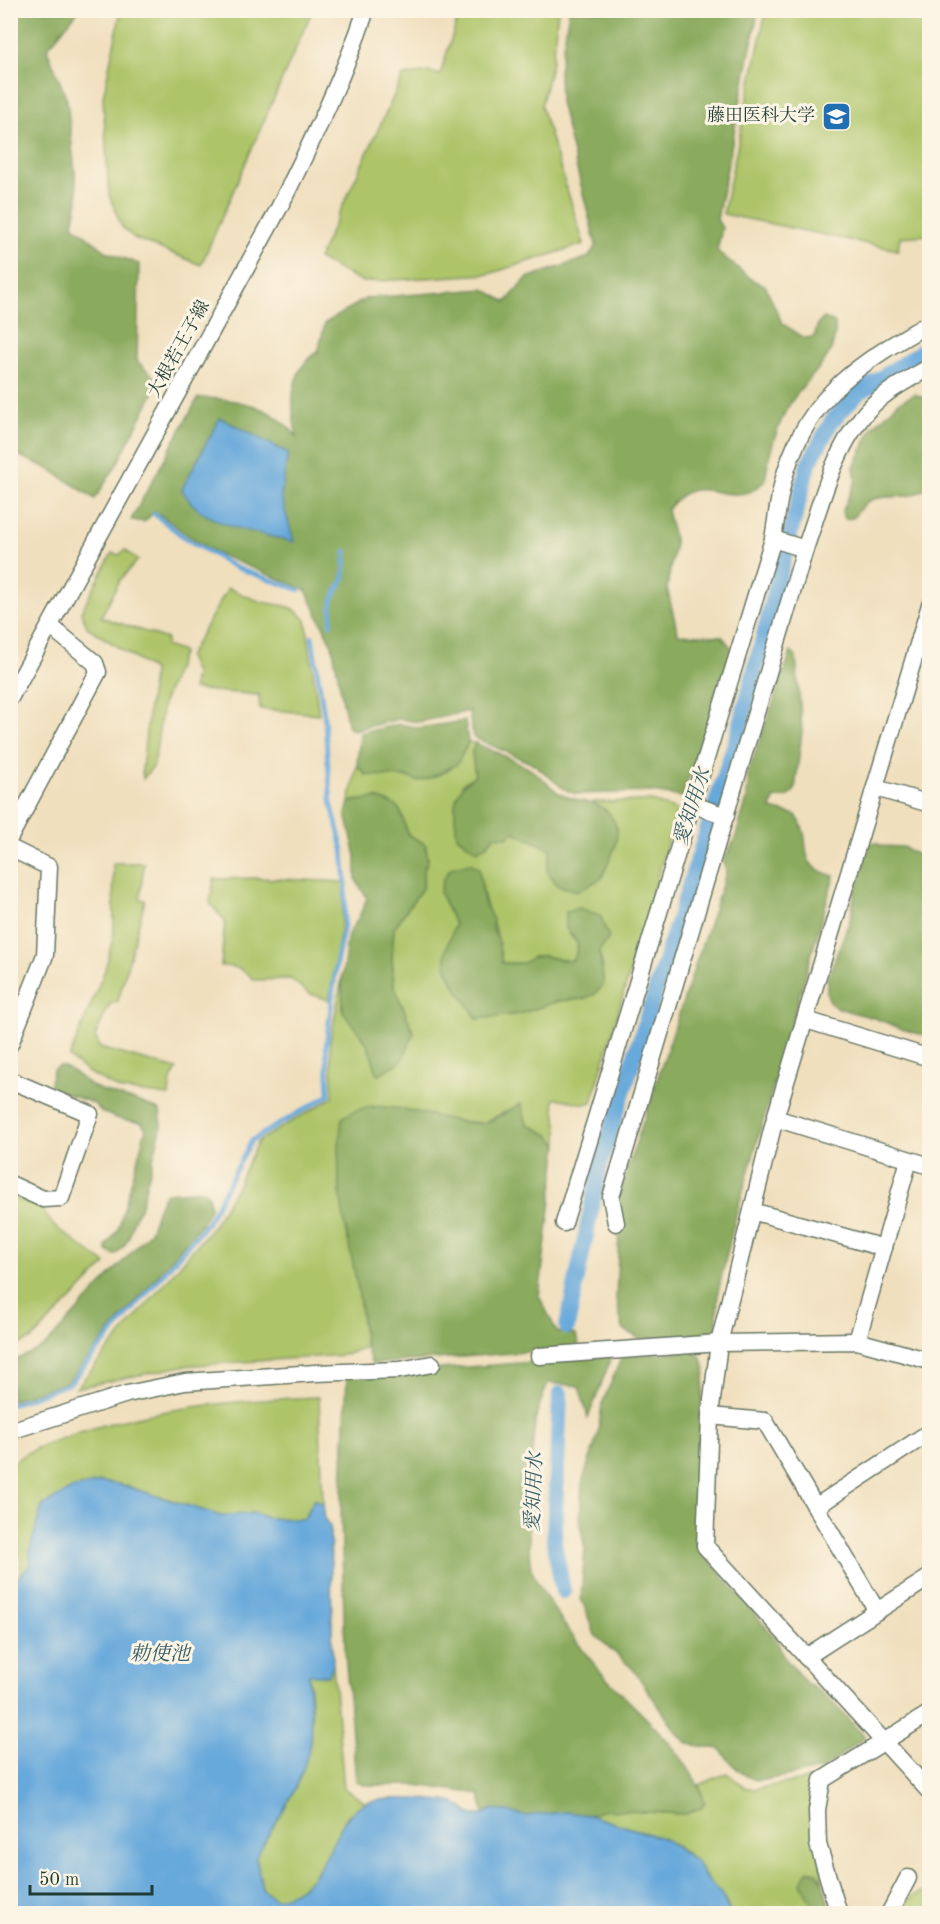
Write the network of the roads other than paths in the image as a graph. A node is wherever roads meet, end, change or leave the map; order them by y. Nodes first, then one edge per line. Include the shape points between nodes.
1 (366, 10) edge
2 (930, 323) edge
3 (930, 367) edge
4 (774, 539) junction
5 (803, 548) junction
6 (930, 605) edge
7 (50, 626) junction
8 (10, 698) edge
9 (876, 788) junction
10 (930, 804) edge
11 (693, 805) junction
12 (722, 815) junction
13 (10, 837) edge
14 (10, 848) edge
15 (806, 1020) junction
16 (10, 1044) edge
17 (930, 1058) edge
18 (10, 1080) edge
19 (776, 1118) junction
20 (909, 1160) junction
21 (930, 1166) edge
22 (10, 1184) edge
23 (752, 1211) junction
24 (564, 1223) dead end
25 (616, 1223) dead end
26 (884, 1248) junction
27 (857, 1341) junction
28 (719, 1343) junction
29 (539, 1356) dead end
30 (930, 1361) edge
31 (432, 1364) dead end
32 (710, 1416) junction
33 (10, 1431) edge
34 (930, 1432) edge
35 (817, 1506) junction
36 (930, 1576) edge
37 (877, 1611) junction
38 (806, 1657) junction
39 (930, 1713) edge
40 (884, 1743) junction
41 (930, 1792) edge
42 (908, 1878) dead end
43 (839, 1914) edge
44 (889, 1914) edge

1 - 7 street, 大根若王子線 via 318,130 279,208
2 - 4 street via 853,370 818,407 798,438 786,472
3 - 5 street via 863,415 840,450
4 - 5 street
4 - 11 street
5 - 12 street
6 - 9 street
7 - 8 street, 大根若王子線
7 - 13 street via 95,663 98,672
9 - 10 street
9 - 15 street
11 - 12 street
11 - 24 street
12 - 25 street via 611,1197
14 - 16 street via 49,867 45,955
15 - 17 street
15 - 19 street
18 - 22 street via 90,1114 61,1198 43,1199
19 - 20 street
19 - 23 street
20 - 21 street
20 - 26 street
23 - 26 street
23 - 28 street
26 - 27 street
27 - 28 street
27 - 30 street
28 - 29 street
28 - 32 street
31 - 33 street via 400,1370 185,1382 127,1394
32 - 35 street via 765,1421
32 - 38 street via 705,1546
34 - 35 street
35 - 37 street
36 - 37 street
37 - 38 street
38 - 40 street
39 - 40 street
40 - 41 street
40 - 43 street via 822,1780 817,1810 818,1844
42 - 44 street

